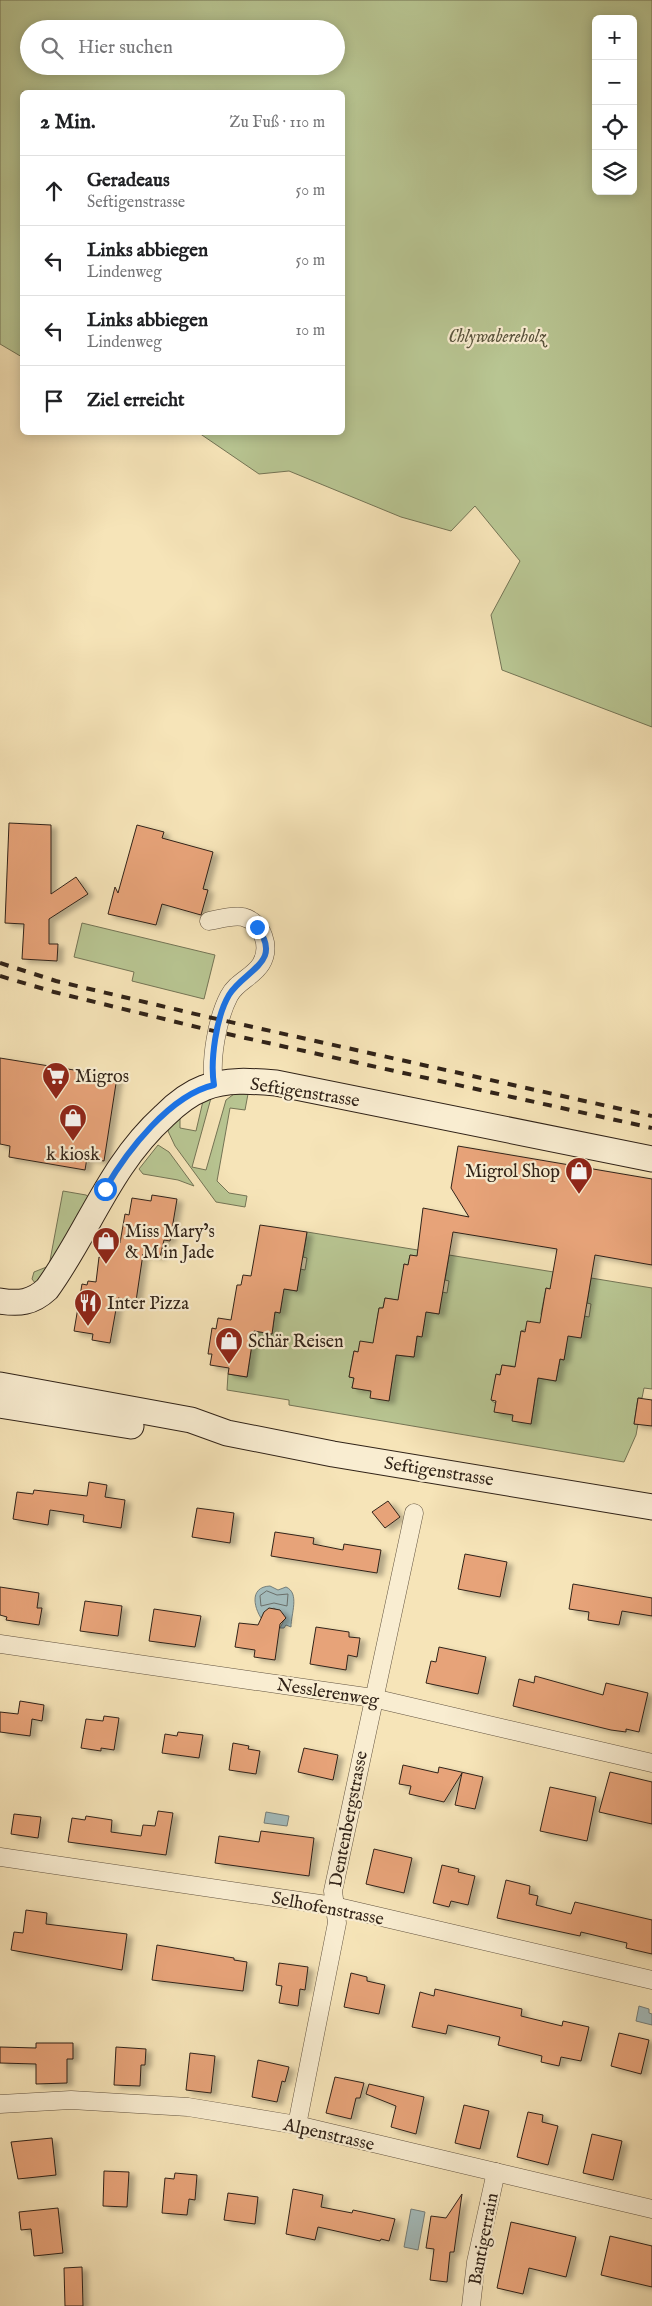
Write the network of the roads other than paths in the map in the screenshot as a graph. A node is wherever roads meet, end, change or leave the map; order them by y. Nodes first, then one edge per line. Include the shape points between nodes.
1 (209, 920) dead end
2 (214, 1085) junction
3 (652, 1159) edge
4 (0, 1301) edge
5 (0, 1385) edge
6 (0, 1405) edge
7 (227, 1434) junction
8 (652, 1507) edge
9 (414, 1513) dead end
10 (0, 1644) edge
11 (373, 1698) junction
12 (652, 1763) edge
13 (0, 1857) edge
14 (334, 1906) junction
15 (652, 1980) edge
16 (0, 2104) edge
17 (297, 2125) junction
18 (496, 2172) junction
19 (652, 2209) edge
20 (471, 2306) edge

1 - 2 street via 232,916 251,921 262,934 266,951 257,969 230,995 223,1009 211,1067
2 - 3 main road, Seftigenstrasse via 276,1083
2 - 4 main road, Seftigenstrasse via 178,1102 139,1142 111,1179 47,1289 26,1302
5 - 7 main road, Seftigenstrasse via 191,1420
6 - 7 main road, Seftigenstrasse via 189,1436
7 - 8 main road, Seftigenstrasse
9 - 11 street, Dentenbergstrasse
10 - 11 street, Nesslerenweg
11 - 12 street, Nesslerenweg
11 - 14 street, Dentenbergstrasse via 333,1891
13 - 14 street, Selhofenstrasse
14 - 15 street, Selhofenstrasse
14 - 17 street, Dentenbergstrasse via 337,1923
16 - 17 street, Alpenstrasse via 71,2100 188,2107
17 - 18 street, Alpenstrasse
18 - 19 street, Alpenstrasse
18 - 20 street, Bantigerrain via 476,2262

